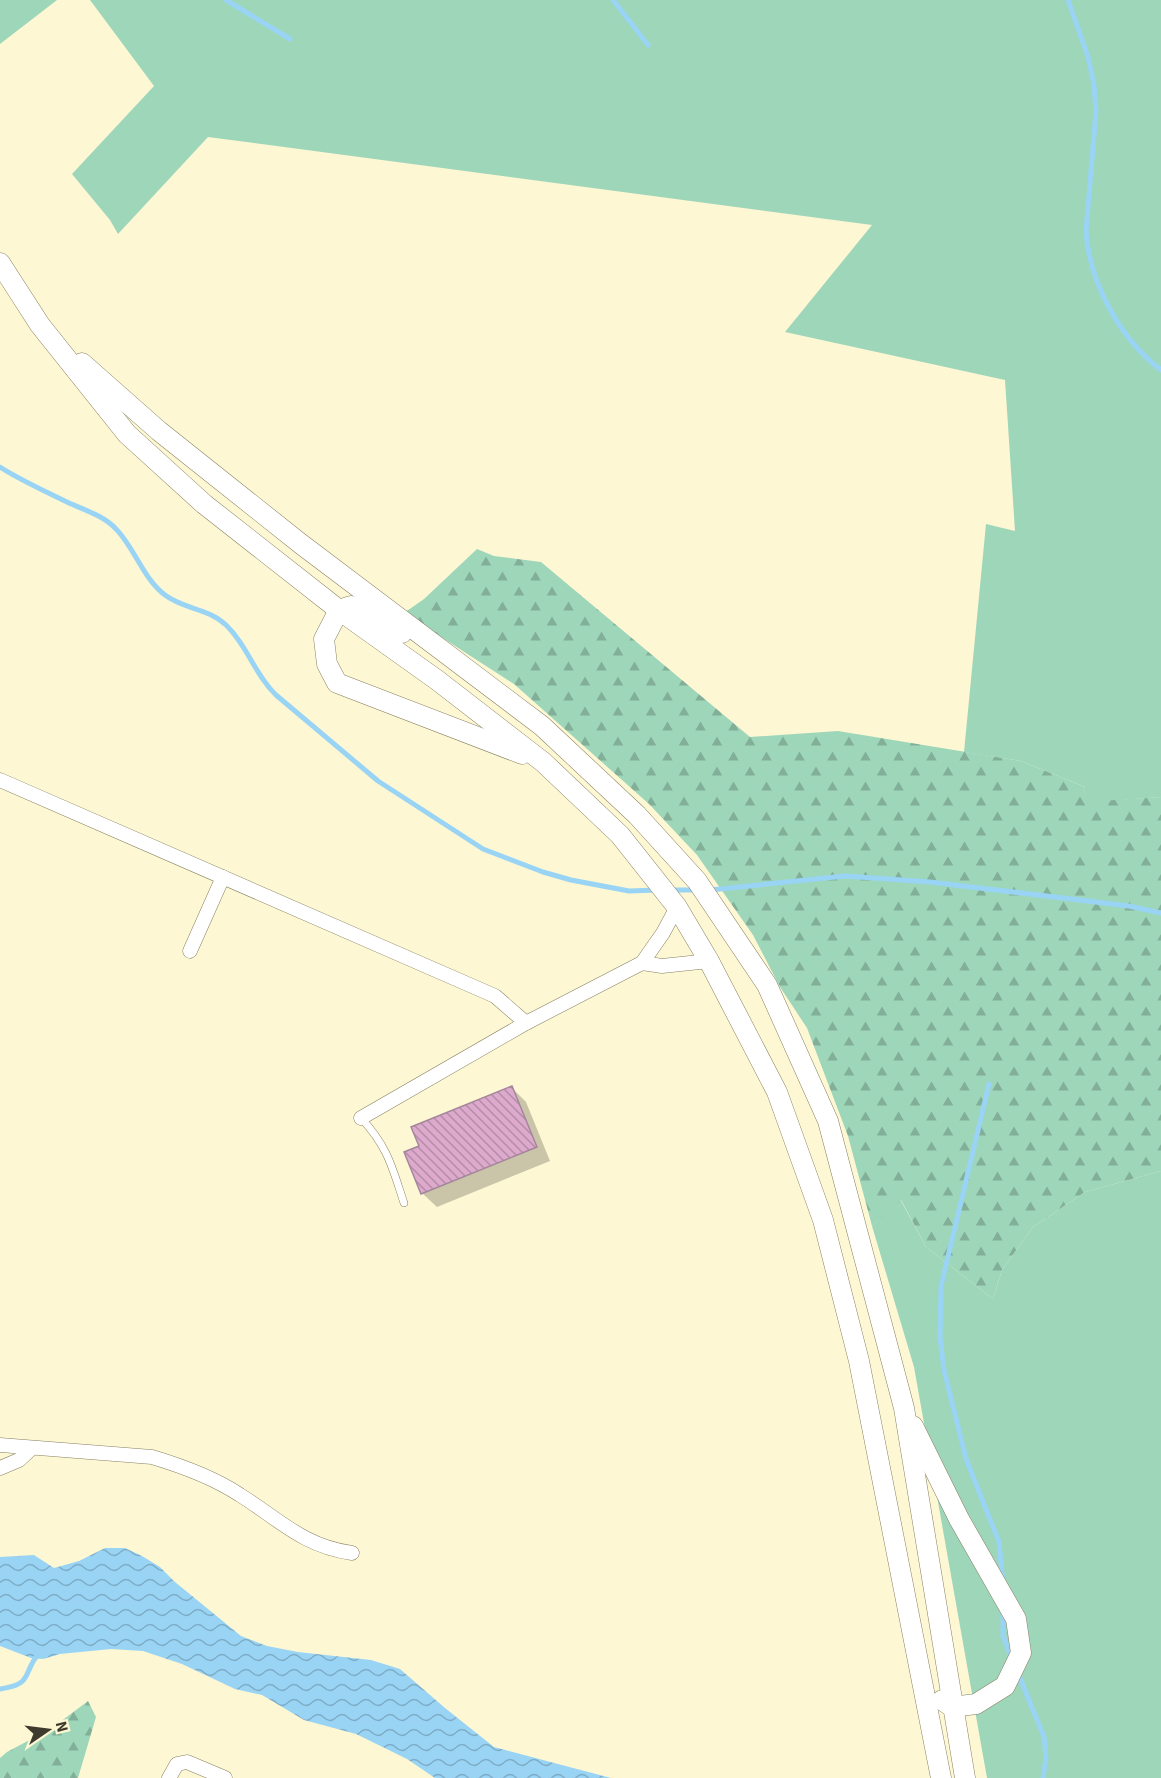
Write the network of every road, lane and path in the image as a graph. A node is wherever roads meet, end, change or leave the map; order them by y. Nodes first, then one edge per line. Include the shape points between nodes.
1 (0, 263) edge
2 (40, 325) junction
3 (339, 610) junction
4 (453, 659) junction
5 (543, 762) junction
6 (0, 780) edge
7 (223, 877) junction
8 (677, 907) junction
9 (190, 951) dead end
10 (709, 961) junction
11 (642, 963) junction
12 (526, 1023) junction
13 (361, 1118) joint
14 (404, 1203) dead end
15 (904, 1408) junction
16 (0, 1445) edge
17 (32, 1448) junction
18 (0, 1468) edge
19 (896, 1543) junction
20 (352, 1552) dead end
21 (952, 1707) junction
22 (169, 1778) edge
23 (225, 1778) edge
24 (941, 1778) edge
25 (965, 1778) edge

1 - 2 main road
2 - 3 main road via 127,434 204,504
2 - 4 main road via 159,431
3 - 4 main road via 351,606
3 - 5 main road
3 - 5 main road via 324,639 327,664 337,683
4 - 15 main road via 542,726 637,815 697,881 767,985 828,1121
5 - 8 main road via 620,835
6 - 7 street
7 - 9 street
7 - 12 street via 495,996
8 - 10 main road
8 - 11 street
10 - 11 street via 662,966
10 - 19 main road via 777,1092 823,1220 859,1361
11 - 12 street
12 - 13 street
13 - 14 lane via 386,1150
15 - 21 main road
15 - 21 main road via 959,1519 1016,1619 1021,1653 1005,1686 976,1704
16 - 17 street
17 - 18 street via 19,1460
17 - 20 street via 152,1457 173,1463 238,1493 304,1539
19 - 21 main road via 933,1688
19 - 24 main road
21 - 25 main road
22 - 23 street via 177,1764 188,1762

